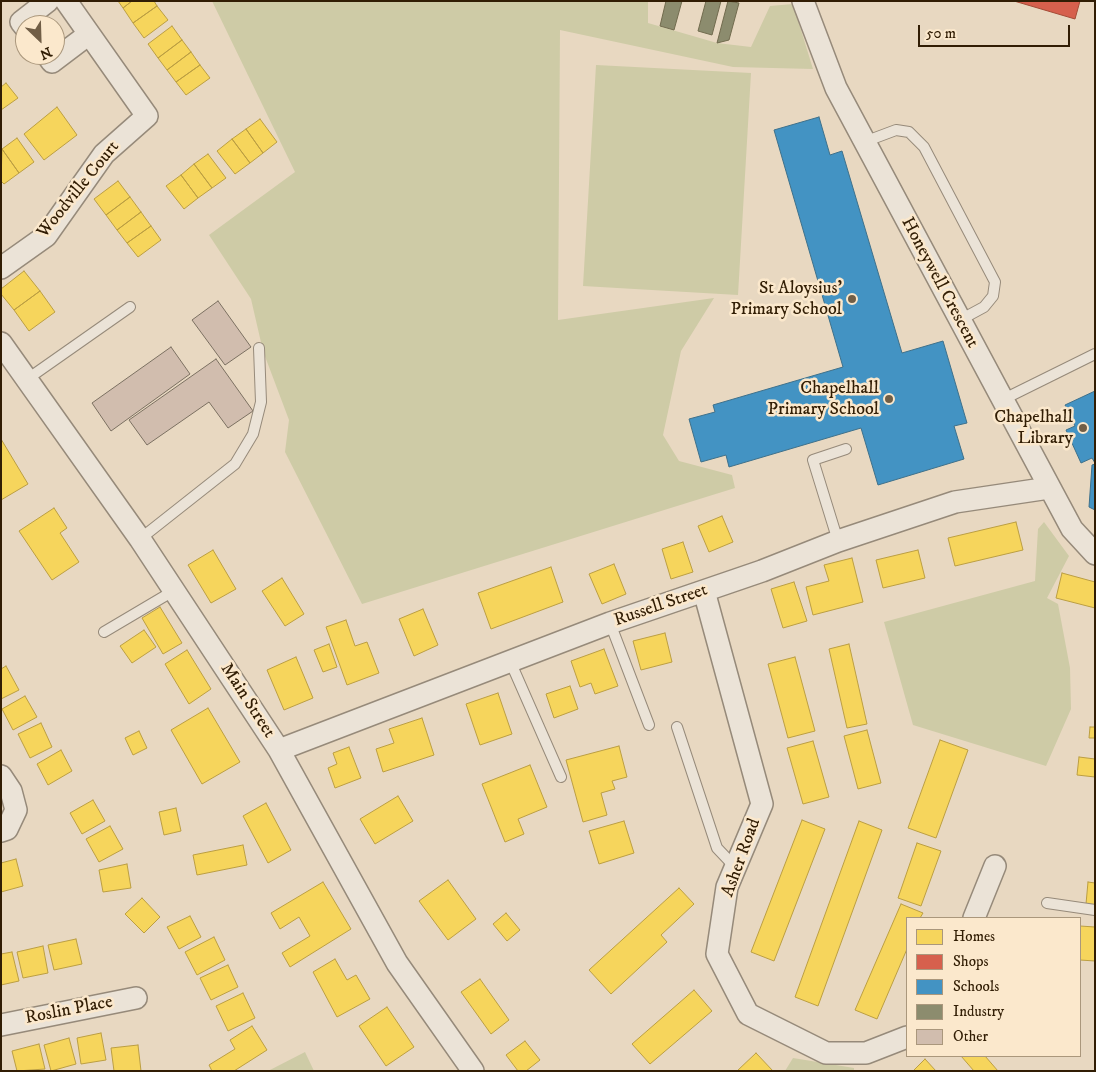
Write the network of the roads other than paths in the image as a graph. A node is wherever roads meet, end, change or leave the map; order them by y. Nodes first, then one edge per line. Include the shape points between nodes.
1 (48, 1) edge
2 (66, 1) edge
3 (803, 1) edge
4 (30, 15) edge
5 (90, 34) junction
6 (65, 52) edge
7 (864, 142) junction
8 (1, 268) edge
9 (130, 307) dead end
10 (960, 320) junction
11 (1, 343) edge
12 (259, 348) dead end
13 (1095, 354) edge
14 (26, 380) junction
15 (1002, 400) junction
16 (846, 449) dead end
17 (1049, 488) junction
18 (140, 540) junction
19 (838, 541) junction
20 (1095, 554) edge
21 (174, 590) junction
22 (704, 591) junction
23 (610, 623) junction
24 (104, 632) dead end
25 (510, 662) junction
26 (649, 725) dead end
27 (677, 727) dead end
28 (279, 750) junction
29 (1, 776) edge
30 (561, 777) dead end
31 (1, 831) edge
32 (995, 866) dead end
33 (736, 867) junction
34 (1047, 903) dead end
35 (1095, 910) edge
36 (974, 917) edge
37 (136, 998) dead end
38 (1, 1025) edge
39 (906, 1037) edge
40 (473, 1071) edge

1 - 4 street
2 - 5 street, Woodville Court
3 - 7 street, Honeywell Crescent via 836,88
5 - 6 street
5 - 8 street, Woodville Court via 147,116 104,154 46,236
7 - 10 street, Honeywell Crescent
7 - 10 lane via 896,130 909,132 924,147 995,282 993,296 984,307
9 - 14 lane
10 - 15 street, Honeywell Crescent
11 - 14 street, Main Street
12 - 18 lane via 261,402 253,434 236,464
13 - 15 lane
14 - 18 street, Main Street
15 - 17 street, Honeywell Crescent
16 - 19 lane via 813,460
17 - 19 street, Russell Street via 955,502
17 - 20 street, Honeywell Crescent via 1072,529
18 - 21 street, Main Street
19 - 22 street, Russell Street
21 - 24 lane
21 - 28 street, Main Street
22 - 23 street, Russell Street
22 - 33 street, Asher Road via 762,804
23 - 25 street, Russell Street
23 - 26 lane
25 - 28 street, Russell Street
25 - 30 lane
27 - 33 lane via 717,848
28 - 40 street, Main Street via 397,963
29 - 31 street via 11,791 16,810 7,829
32 - 36 street
33 - 39 street, Asher Road via 727,887 717,954 748,1014 826,1053 866,1053
34 - 35 lane
37 - 38 street, Roslin Place

